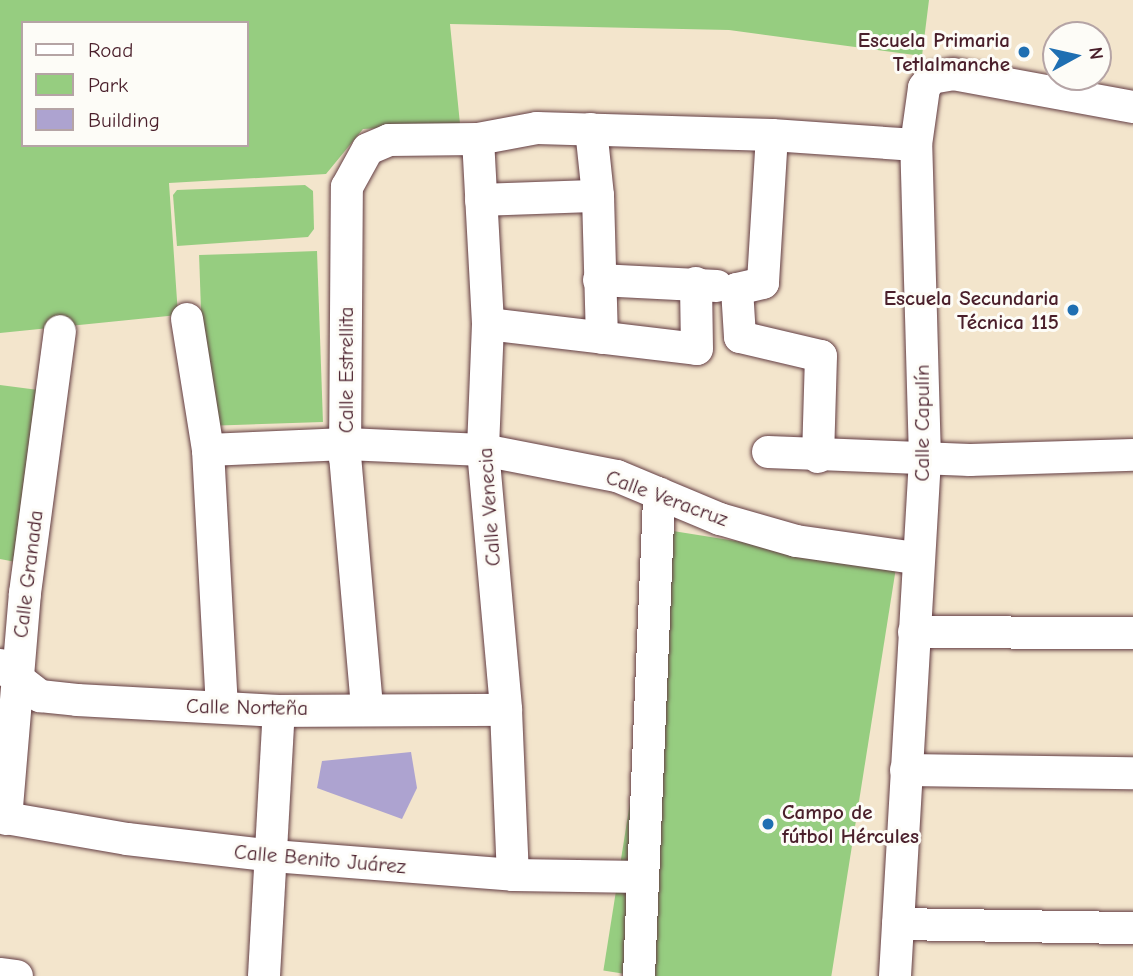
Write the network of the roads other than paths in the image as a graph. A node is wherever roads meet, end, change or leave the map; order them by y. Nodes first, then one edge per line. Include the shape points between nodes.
1 (1133, 107) edge
2 (591, 129) junction
3 (772, 135) junction
4 (478, 139) junction
5 (916, 145) junction
6 (598, 196) junction
7 (481, 200) junction
8 (599, 280) junction
9 (696, 283) junction
10 (737, 289) junction
11 (187, 319) dead end
12 (488, 324) junction
13 (60, 331) dead end
14 (740, 337) junction
15 (602, 338) junction
16 (697, 349) junction
17 (346, 444) junction
18 (208, 450) junction
19 (483, 450) junction
20 (768, 452) dead end
21 (1133, 455) edge
22 (818, 457) junction
23 (925, 459) junction
24 (659, 493) junction
25 (916, 558) junction
26 (914, 632) junction
27 (1133, 634) edge
28 (9, 670) edge
29 (222, 706) junction
30 (367, 707) junction
31 (506, 710) junction
32 (279, 711) junction
33 (906, 770) junction
34 (1133, 773) edge
35 (3, 818) edge
36 (273, 856) junction
37 (513, 875) junction
38 (643, 877) junction
39 (898, 923) junction
40 (1133, 928) edge
41 (0, 974) edge
42 (17, 976) edge
43 (264, 976) edge
44 (639, 976) edge
45 (895, 976) edge

1 - 5 street, Calle Capulín via 942,74 931,78 924,88
2 - 3 street, Calle Estrellita
2 - 4 street, Calle Estrellita via 537,128
2 - 6 street
3 - 5 street, Calle Estrellita
3 - 10 street via 762,283
4 - 7 street, Calle Venecia
4 - 17 street, Calle Estrellita via 389,140 368,149 346,187
5 - 23 street, Calle Capulín
6 - 7 street
6 - 8 street
7 - 12 street, Calle Venecia
8 - 9 street
8 - 15 street
9 - 10 street
9 - 16 street
10 - 14 street
11 - 18 street
12 - 15 street
12 - 19 street, Calle Venecia
13 - 28 street, Calle Granada
14 - 16 street
14 - 22 street via 821,356
15 - 16 street
17 - 18 street, Calle Veracruz
17 - 19 street, Calle Veracruz
17 - 30 street, Calle Estrellita
18 - 29 street
19 - 24 street, Calle Veracruz via 617,476
19 - 31 street, Calle Venecia
20 - 22 street
21 - 23 street
22 - 23 street
23 - 25 street, Calle Capulín
24 - 25 street, Calle Veracruz via 720,519 796,541
24 - 38 street
25 - 26 street, Calle Capulín
26 - 27 street
26 - 33 street, Calle Capulín
28 - 29 street, Calle Norteña via 40,696
28 - 35 street, Calle Granada
29 - 32 street, Calle Norteña
30 - 31 street, Calle Norteña
30 - 32 street, Calle Norteña
31 - 37 street, Calle Venecia
32 - 36 street
33 - 34 street
33 - 39 street, Calle Capulín
35 - 36 street, Calle Benito Juárez
36 - 37 street, Calle Benito Juárez
36 - 43 street
37 - 38 street, Calle Benito Juárez
38 - 44 street
39 - 40 street
39 - 45 street, Calle Capulín
41 - 42 street

